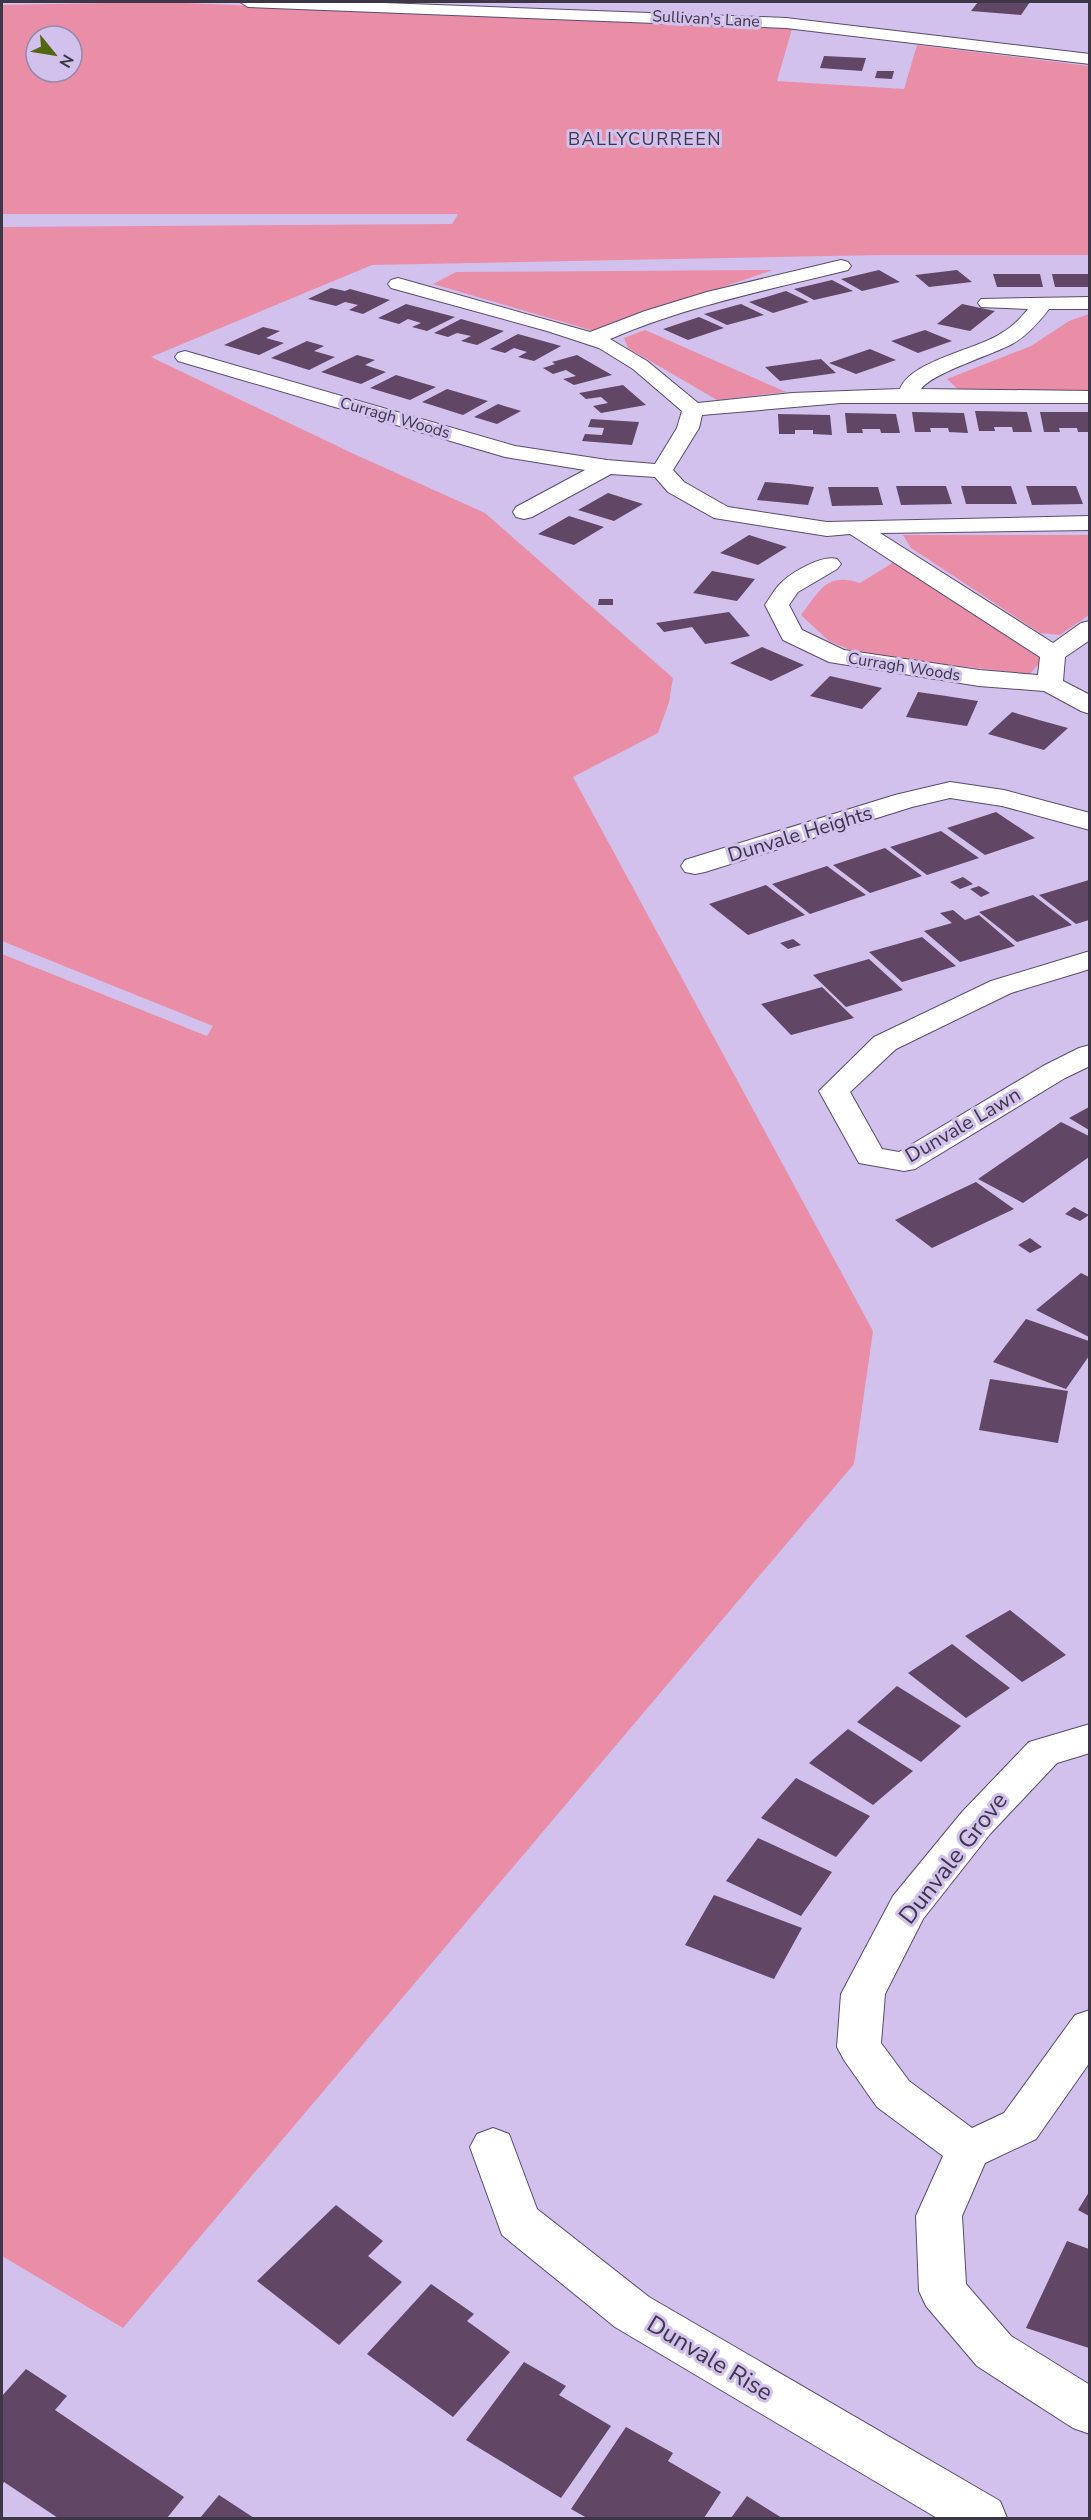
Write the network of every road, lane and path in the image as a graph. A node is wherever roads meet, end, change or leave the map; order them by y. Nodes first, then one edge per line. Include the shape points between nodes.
1 (248, 2) edge
2 (1089, 59) edge
3 (841, 266) dead end
4 (398, 284) dead end
5 (988, 303) dead end
6 (1043, 303) junction
7 (1089, 303) edge
8 (591, 339) junction
9 (185, 357) dead end
10 (908, 396) junction
11 (1089, 397) edge
12 (693, 410) junction
13 (607, 467) junction
14 (662, 471) junction
15 (524, 512) dead end
16 (1089, 523) edge
17 (854, 527) junction
18 (829, 564) dead end
19 (1089, 628) edge
20 (1053, 654) junction
21 (1050, 684) junction
22 (1089, 706) edge
23 (1089, 822) edge
24 (695, 866) dead end
25 (1089, 960) edge
26 (1089, 1054) edge
27 (1089, 1738) edge
28 (1089, 2027) edge
29 (493, 2146) dead end
30 (968, 2150) junction
31 (1089, 2412) edge
32 (981, 2518) edge

1 - 2 street, Sullivan's Lane via 786,23
3 - 8 street via 764,282 630,322
4 - 8 street
5 - 6 street
6 - 7 street
6 - 10 street via 1007,339 927,374 913,383
8 - 12 street via 640,365
9 - 13 street, Curragh Woods via 513,452
10 - 11 street
10 - 12 street via 747,402
12 - 14 street via 688,428
13 - 14 street, Curragh Woods
13 - 15 street
14 - 17 street via 676,487 722,513 827,529
16 - 17 street
17 - 20 street
18 - 21 street, Curragh Woods via 790,587 777,605 792,635 838,657 979,678
19 - 20 street
20 - 21 street
21 - 22 street, Curragh Woods
23 - 24 street, Dunvale Heights via 1004,798 950,790
25 - 26 street, Dunvale Lawn via 1001,987 885,1043 834,1091 870,1156 904,1162
27 - 30 street, Dunvale Grove via 1042,1752 976,1823 908,1908 863,1994 859,2047 893,2094
28 - 30 street via 1020,2126
29 - 32 street, Dunvale Rise via 518,2221 632,2312
30 - 31 street via 939,2216 943,2291 994,2351

